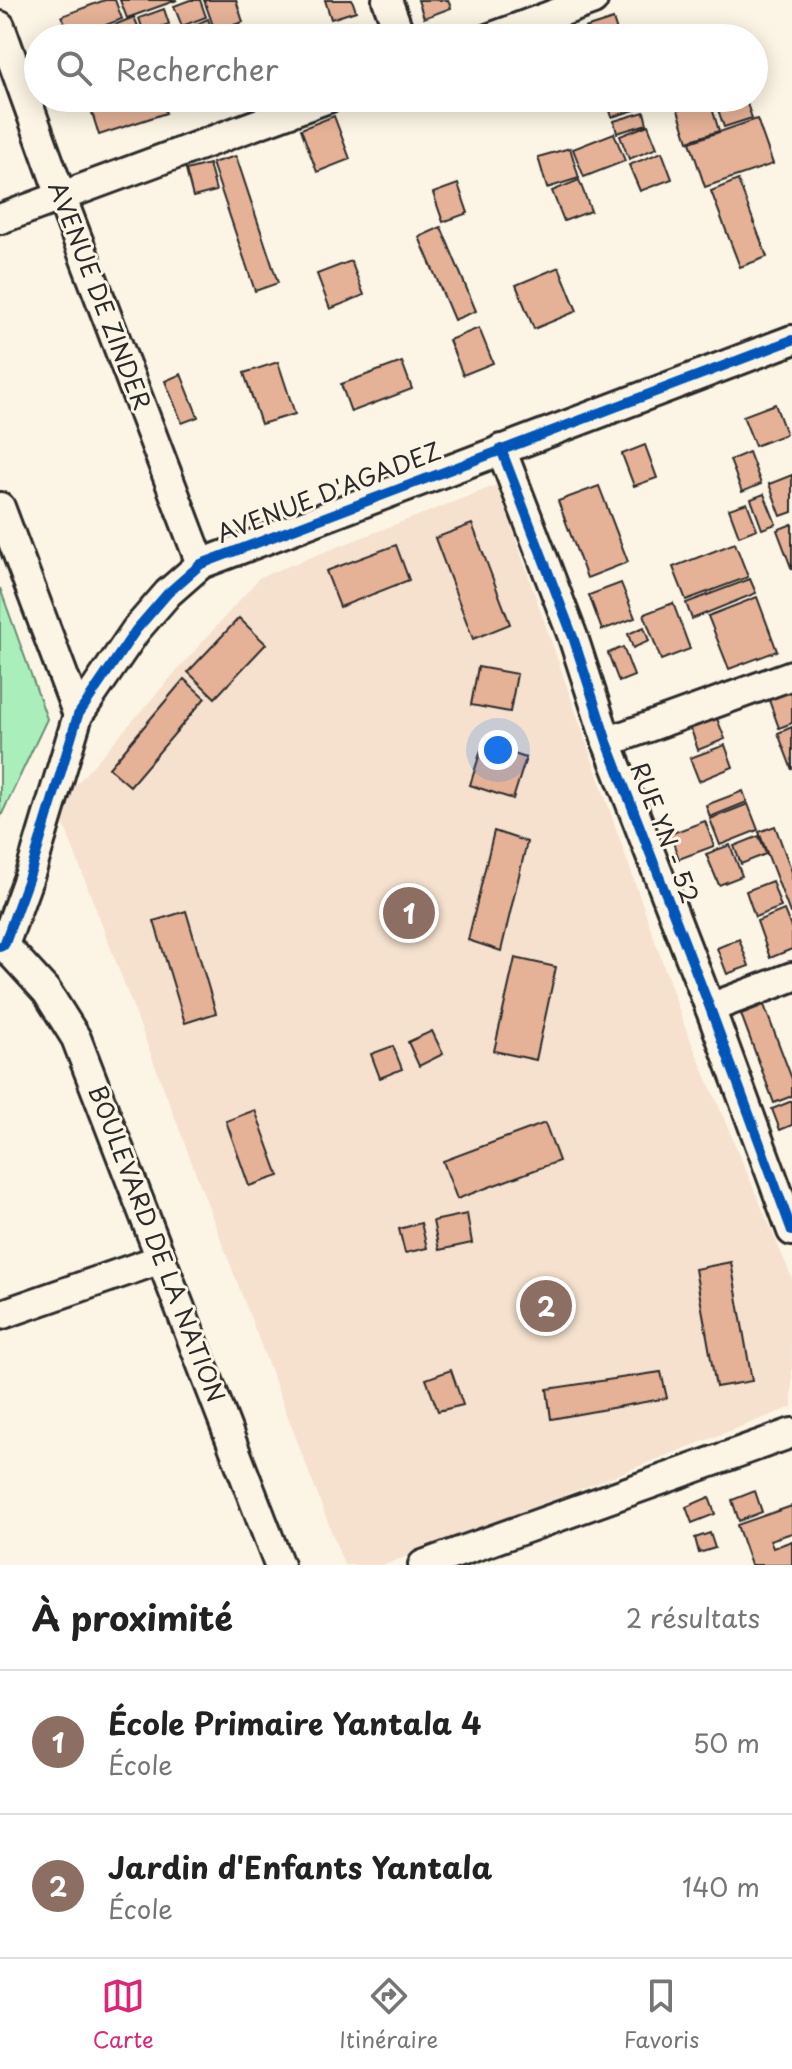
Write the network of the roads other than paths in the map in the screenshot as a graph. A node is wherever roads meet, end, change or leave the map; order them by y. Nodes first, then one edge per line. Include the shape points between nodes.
1 (387, 0) edge
2 (593, 0) edge
3 (396, 24) edge
4 (528, 24) edge
5 (0, 26) edge
6 (24, 93) edge
7 (31, 112) edge
8 (290, 112) edge
9 (61, 196) junction
10 (0, 219) edge
11 (792, 340) edge
12 (501, 449) junction
13 (0, 507) edge
14 (201, 564) junction
15 (792, 675) edge
16 (78, 715) junction
17 (607, 742) junction
18 (2, 946) edge
19 (792, 977) edge
20 (710, 1008) junction
21 (780, 1160) edge
22 (792, 1231) edge
23 (161, 1259) junction
24 (0, 1315) edge
25 (792, 1433) edge
26 (279, 1565) edge
27 (423, 1565) edge

1 - 3 street
2 - 4 street
5 - 6 street, AVENUE DE ZINDER
7 - 9 street, AVENUE DE ZINDER
8 - 9 street
9 - 10 street
9 - 14 street, AVENUE DE ZINDER
11 - 12 street, AVENUE D'AGADEZ
12 - 14 street, AVENUE D'AGADEZ
12 - 17 street, RUE YN - 52
13 - 16 street
14 - 16 street, AVENUE D'AGADEZ via 136,630
15 - 17 street
16 - 18 street, AVENUE D'AGADEZ via 32,868
17 - 20 street, RUE YN - 52
18 - 23 street, BOULEVARD DE LA NATION via 47,992 76,1038
19 - 20 street
20 - 21 street, RUE YN - 52
21 - 22 street, RUE YN - 52
23 - 24 street
23 - 26 street, BOULEVARD DE LA NATION
25 - 27 street

